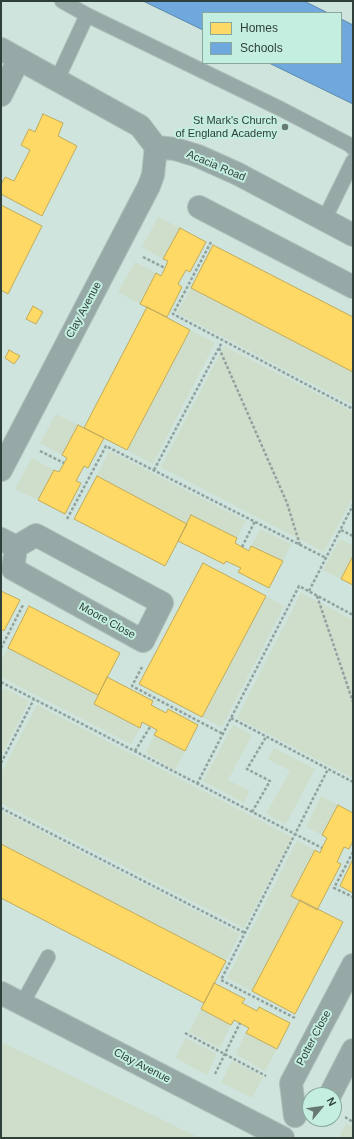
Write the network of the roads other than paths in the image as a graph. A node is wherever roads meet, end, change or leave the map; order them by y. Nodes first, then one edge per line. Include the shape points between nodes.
1 (62, 1) edge
2 (87, 15) junction
3 (10, 54) edge
4 (57, 80) junction
5 (1, 95) edge
6 (156, 147) junction
7 (353, 148) edge
8 (353, 161) edge
9 (199, 207) dead end
10 (324, 220) junction
11 (353, 235) edge
12 (353, 287) edge
13 (1, 470) edge
14 (8, 543) edge
15 (48, 957) dead end
16 (353, 965) edge
17 (1, 993) edge
18 (22, 1004) junction
19 (353, 1050) edge
20 (334, 1087) edge
21 (302, 1110) edge
22 (302, 1113) edge
23 (284, 1138) edge

1 - 2 lane
2 - 4 lane
2 - 7 lane
3 - 4 street
3 - 5 street
4 - 6 street via 140,126
6 - 10 street, Acacia Road via 175,149 198,156 238,174
6 - 13 street, Clay Avenue via 149,186
8 - 10 lane
9 - 12 street
10 - 11 street, Acacia Road
14 - 14 street, Moore Close via 36,535 162,602 143,641 13,569
15 - 18 lane
16 - 21 street, Potter Close via 291,1083
17 - 18 street, Clay Avenue
18 - 23 street, Clay Avenue
19 - 20 street
22 - 23 street

